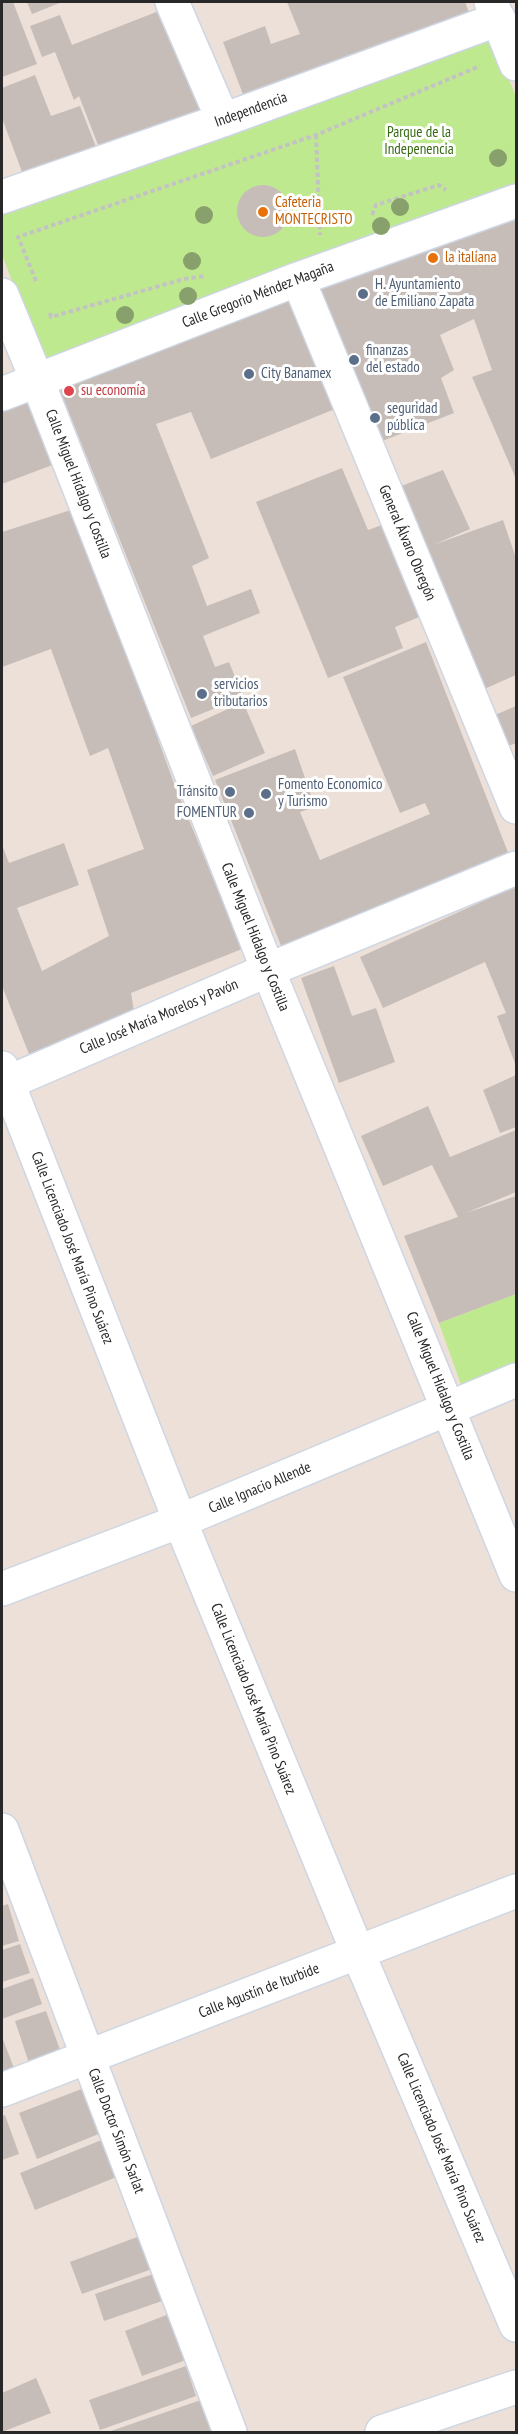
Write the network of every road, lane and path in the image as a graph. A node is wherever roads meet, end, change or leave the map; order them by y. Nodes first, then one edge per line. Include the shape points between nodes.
1 (172, 2) edge
2 (495, 10) edge
3 (503, 63) edge
4 (223, 120) junction
5 (316, 135) junction
6 (2, 197) edge
7 (516, 201) edge
8 (320, 236) dead end
9 (207, 275) dead end
10 (298, 279) junction
11 (39, 287) dead end
12 (2, 295) edge
13 (47, 307) dead end
14 (37, 380) junction
15 (2, 394) edge
16 (516, 807) edge
17 (516, 868) edge
18 (268, 970) junction
19 (3, 1079) edge
20 (516, 1380) edge
21 (450, 1409) junction
22 (180, 1521) junction
23 (516, 1575) edge
24 (2, 1589) edge
25 (2, 1830) edge
26 (516, 1892) edge
27 (358, 1953) junction
28 (88, 2057) junction
29 (2, 2090) edge
30 (516, 2325) edge
31 (516, 2387) edge
32 (230, 2433) edge
33 (382, 2433) edge

1 - 4 street
2 - 3 street
2 - 4 street, Independencia
3 - 5 path
4 - 6 street, Independencia
5 - 8 path
5 - 11 path via 18,237
7 - 10 street, Calle Gregorio Méndez Magaña
9 - 13 path via 51,317
10 - 14 street, Calle Gregorio Méndez Magaña
10 - 16 street, General Álvaro Obregón
12 - 14 street, Calle Miguel Hidalgo y Costilla
14 - 15 street, Calle Gregorio Méndez Magaña
14 - 18 street, Calle Miguel Hidalgo y Costilla
17 - 18 street, Calle José María Morelos y Pavón
18 - 19 street, Calle José María Morelos y Pavón
18 - 21 street, Calle Miguel Hidalgo y Costilla
19 - 22 street, Calle Licenciado José María Pino Suárez
20 - 21 street, Calle Ignacio Allende
21 - 22 street, Calle Ignacio Allende
21 - 23 street, Calle Miguel Hidalgo y Costilla
22 - 24 street, Calle Ignacio Allende
22 - 27 street, Calle Licenciado José María Pino Suárez
25 - 28 street, Calle Doctor Simón Sarlat
26 - 27 street, Calle Agustín de Iturbide
27 - 28 street, Calle Agustín de Iturbide
27 - 30 street, Calle Licenciado José María Pino Suárez
28 - 29 street, Calle Agustín de Iturbide
28 - 32 street, Calle Doctor Simón Sarlat
31 - 33 street

